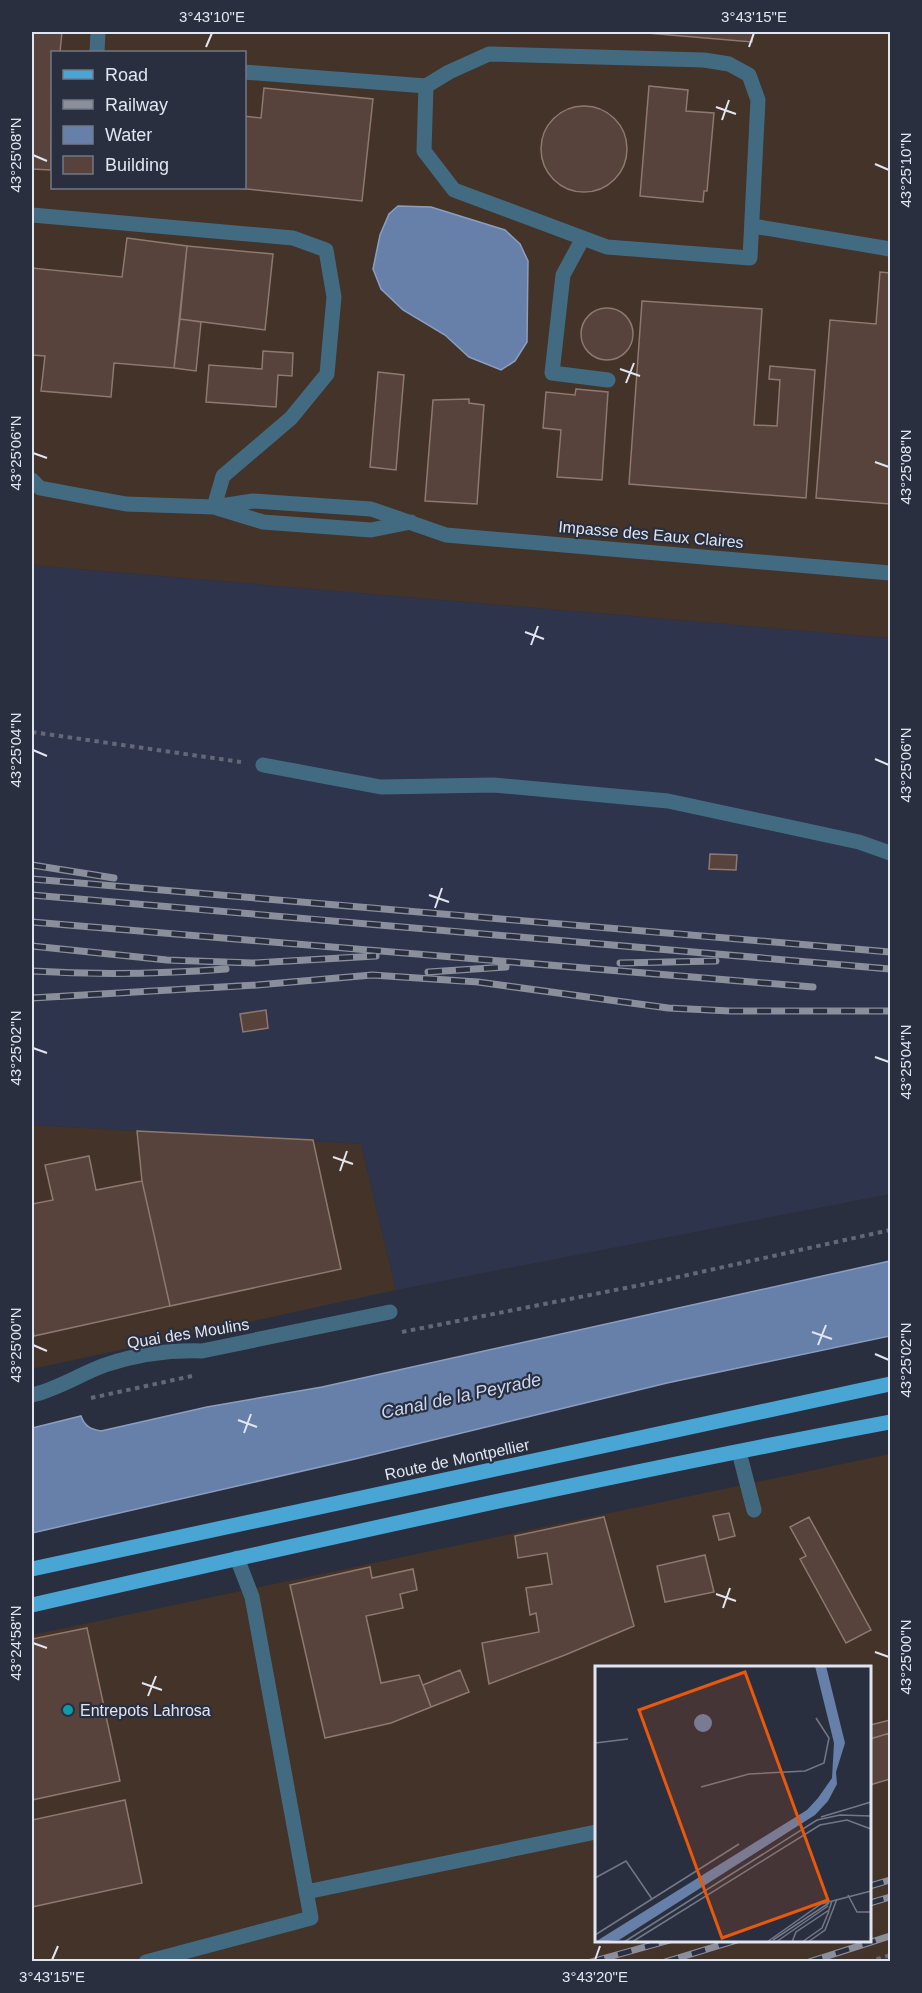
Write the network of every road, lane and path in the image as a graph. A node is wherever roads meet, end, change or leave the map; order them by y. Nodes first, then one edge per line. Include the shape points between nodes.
1 (98, 32) edge
2 (97, 51) edge
3 (246, 72) edge
4 (426, 86) junction
5 (32, 215) edge
6 (753, 226) junction
7 (583, 238) junction
8 (891, 249) edge
9 (608, 380) dead end
10 (32, 480) edge
11 (214, 507) junction
12 (411, 522) junction
13 (891, 573) edge
14 (32, 732) edge
15 (263, 765) joint
16 (891, 853) edge
17 (891, 1230) edge
18 (390, 1312) dead end
19 (399, 1333) dead end
20 (195, 1375) dead end
21 (891, 1384) edge
22 (32, 1395) edge
23 (90, 1398) dead end
24 (891, 1422) edge
25 (739, 1452) junction
26 (754, 1510) dead end
27 (237, 1558) junction
28 (32, 1569) edge
29 (32, 1605) edge
30 (595, 1832) edge
31 (306, 1892) junction
32 (891, 1955) edge
33 (146, 1962) edge
34 (868, 1962) edge

1 - 2 street
3 - 4 street
4 - 6 street via 489,54 729,64 749,75 758,100
4 - 7 street via 424,151 454,190
5 - 11 street via 293,238 326,250 334,297 327,374 291,418 223,476
6 - 7 street via 750,258 607,247
6 - 8 street
7 - 9 street via 563,275 552,373
10 - 11 street via 40,488 126,504
11 - 12 street, Impasse des Eaux Claires via 253,501 371,509
11 - 12 street via 274,523 371,530
12 - 13 street, Impasse des Eaux Claires via 446,535
14 - 15 path
15 - 16 street via 381,787 494,785 668,801 859,842
17 - 19 path
18 - 22 street, Quai des Moulins via 201,1352 172,1350 105,1365
20 - 23 path
21 - 28 main road, Route de Montpellier
24 - 25 main road
25 - 26 street
25 - 27 main road
27 - 29 main road
27 - 31 street via 252,1597
30 - 31 street
31 - 33 street via 311,1918
32 - 34 path

